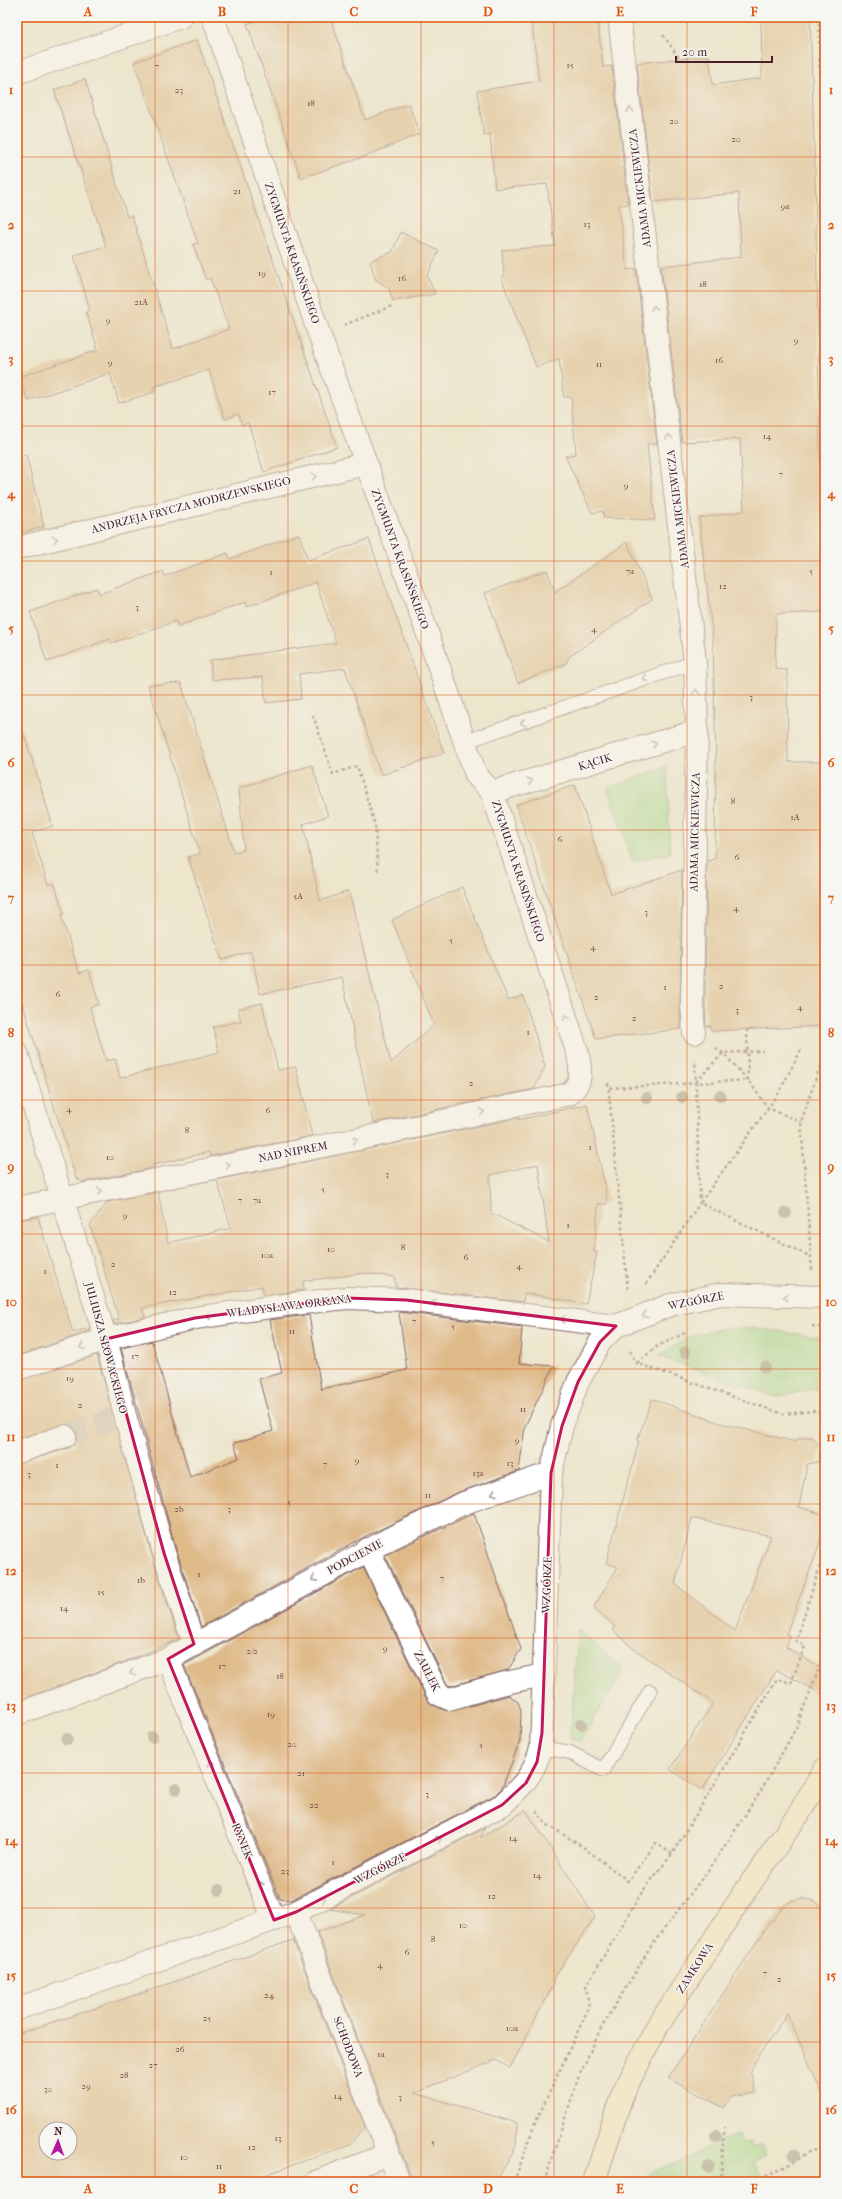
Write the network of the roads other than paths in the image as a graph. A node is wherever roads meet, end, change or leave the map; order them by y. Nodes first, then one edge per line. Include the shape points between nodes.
1 (181, 17) edge
2 (213, 17) edge
3 (620, 17) edge
4 (17, 73) edge
5 (365, 464) junction
6 (17, 548) edge
7 (695, 662) junction
8 (697, 731) junction
9 (464, 742) junction
10 (492, 792) junction
11 (694, 1033) road end
12 (17, 1053) edge
13 (569, 1094) joint
14 (62, 1198) junction
15 (17, 1208) edge
16 (818, 1298) edge
17 (602, 1308) dead end
18 (585, 1322) junction
19 (616, 1326) junction
20 (106, 1338) junction
21 (17, 1368) edge
22 (65, 1436) tunnel mouth
23 (17, 1452) edge
24 (551, 1473) junction
25 (368, 1549) junction
26 (194, 1644) junction
27 (168, 1660) junction
28 (544, 1675) junction
29 (650, 1691) dead end
30 (17, 1714) edge
31 (541, 1748) junction
32 (825, 1770) edge
33 (296, 1912) junction
34 (274, 1920) junction
35 (17, 2009) edge
36 (388, 2154) junction
37 (316, 2182) edge
38 (399, 2182) edge
39 (594, 2182) edge

1 - 4 street
2 - 5 street, ZYGMUNTA KRASIŃSKIEGO
7 -> 3 street, ADAMA MICKIEWICZA
6 -> 5 street, ANDRZEJA FRYCZA MODRZEWSKIEGO
5 - 9 street, ZYGMUNTA KRASIŃSKIEGO via 426,629
8 -> 7 street, ADAMA MICKIEWICZA
7 -> 9 lane
10 -> 8 street, KĄCIK
8 - 11 street, ADAMA MICKIEWICZA via 692,1004
9 - 10 street, ZYGMUNTA KRASIŃSKIEGO via 476,776
13 -> 10 street, ZYGMUNTA KRASIŃSKIEGO via 576,1089 581,1079 598,1078 578,1054
12 - 14 street, JULIUSZA SŁOWACKIEGO
14 -> 13 street, NAD NIPREM
14 - 15 street, NAD NIPREM
14 - 20 street, JULIUSZA SŁOWACKIEGO
16 -> 19 street, WZGÓRZE via 721,1294 670,1305
17 - 18 street
18 - 19 street, WŁADYSŁAWA ORKANA
18 -> 20 street, WŁADYSŁAWA ORKANA via 406,1300 346,1298 195,1318
19 - 24 street, WZGÓRZE via 600,1342 578,1382 562,1426
20 -> 21 street, WŁADYSŁAWA ORKANA
20 - 26 street, JULIUSZA SŁOWACKIEGO via 124,1415 164,1553
22 - 23 street
24 -> 25 street, PODCIENIE via 464,1503
24 - 28 street, WZGÓRZE
25 -> 26 street, PODCIENIE
25 - 28 street, ZAUŁEK via 438,1694 449,1699
26 - 27 street, PODCIENIE
27 -> 30 street
34 -> 27 street, RYNEK
28 - 31 street, WZGÓRZE
29 - 31 lane via 604,1770 569,1752
33 -> 31 street, WZGÓRZE via 502,1805 526,1783
32 - 39 main road, ZAMKOWA via 798,1815 657,2027 622,2095
33 - 34 street, WZGÓRZE
33 - 36 street, SCHODOWA
34 - 35 street
36 - 37 street
36 - 38 street, SCHODOWA

